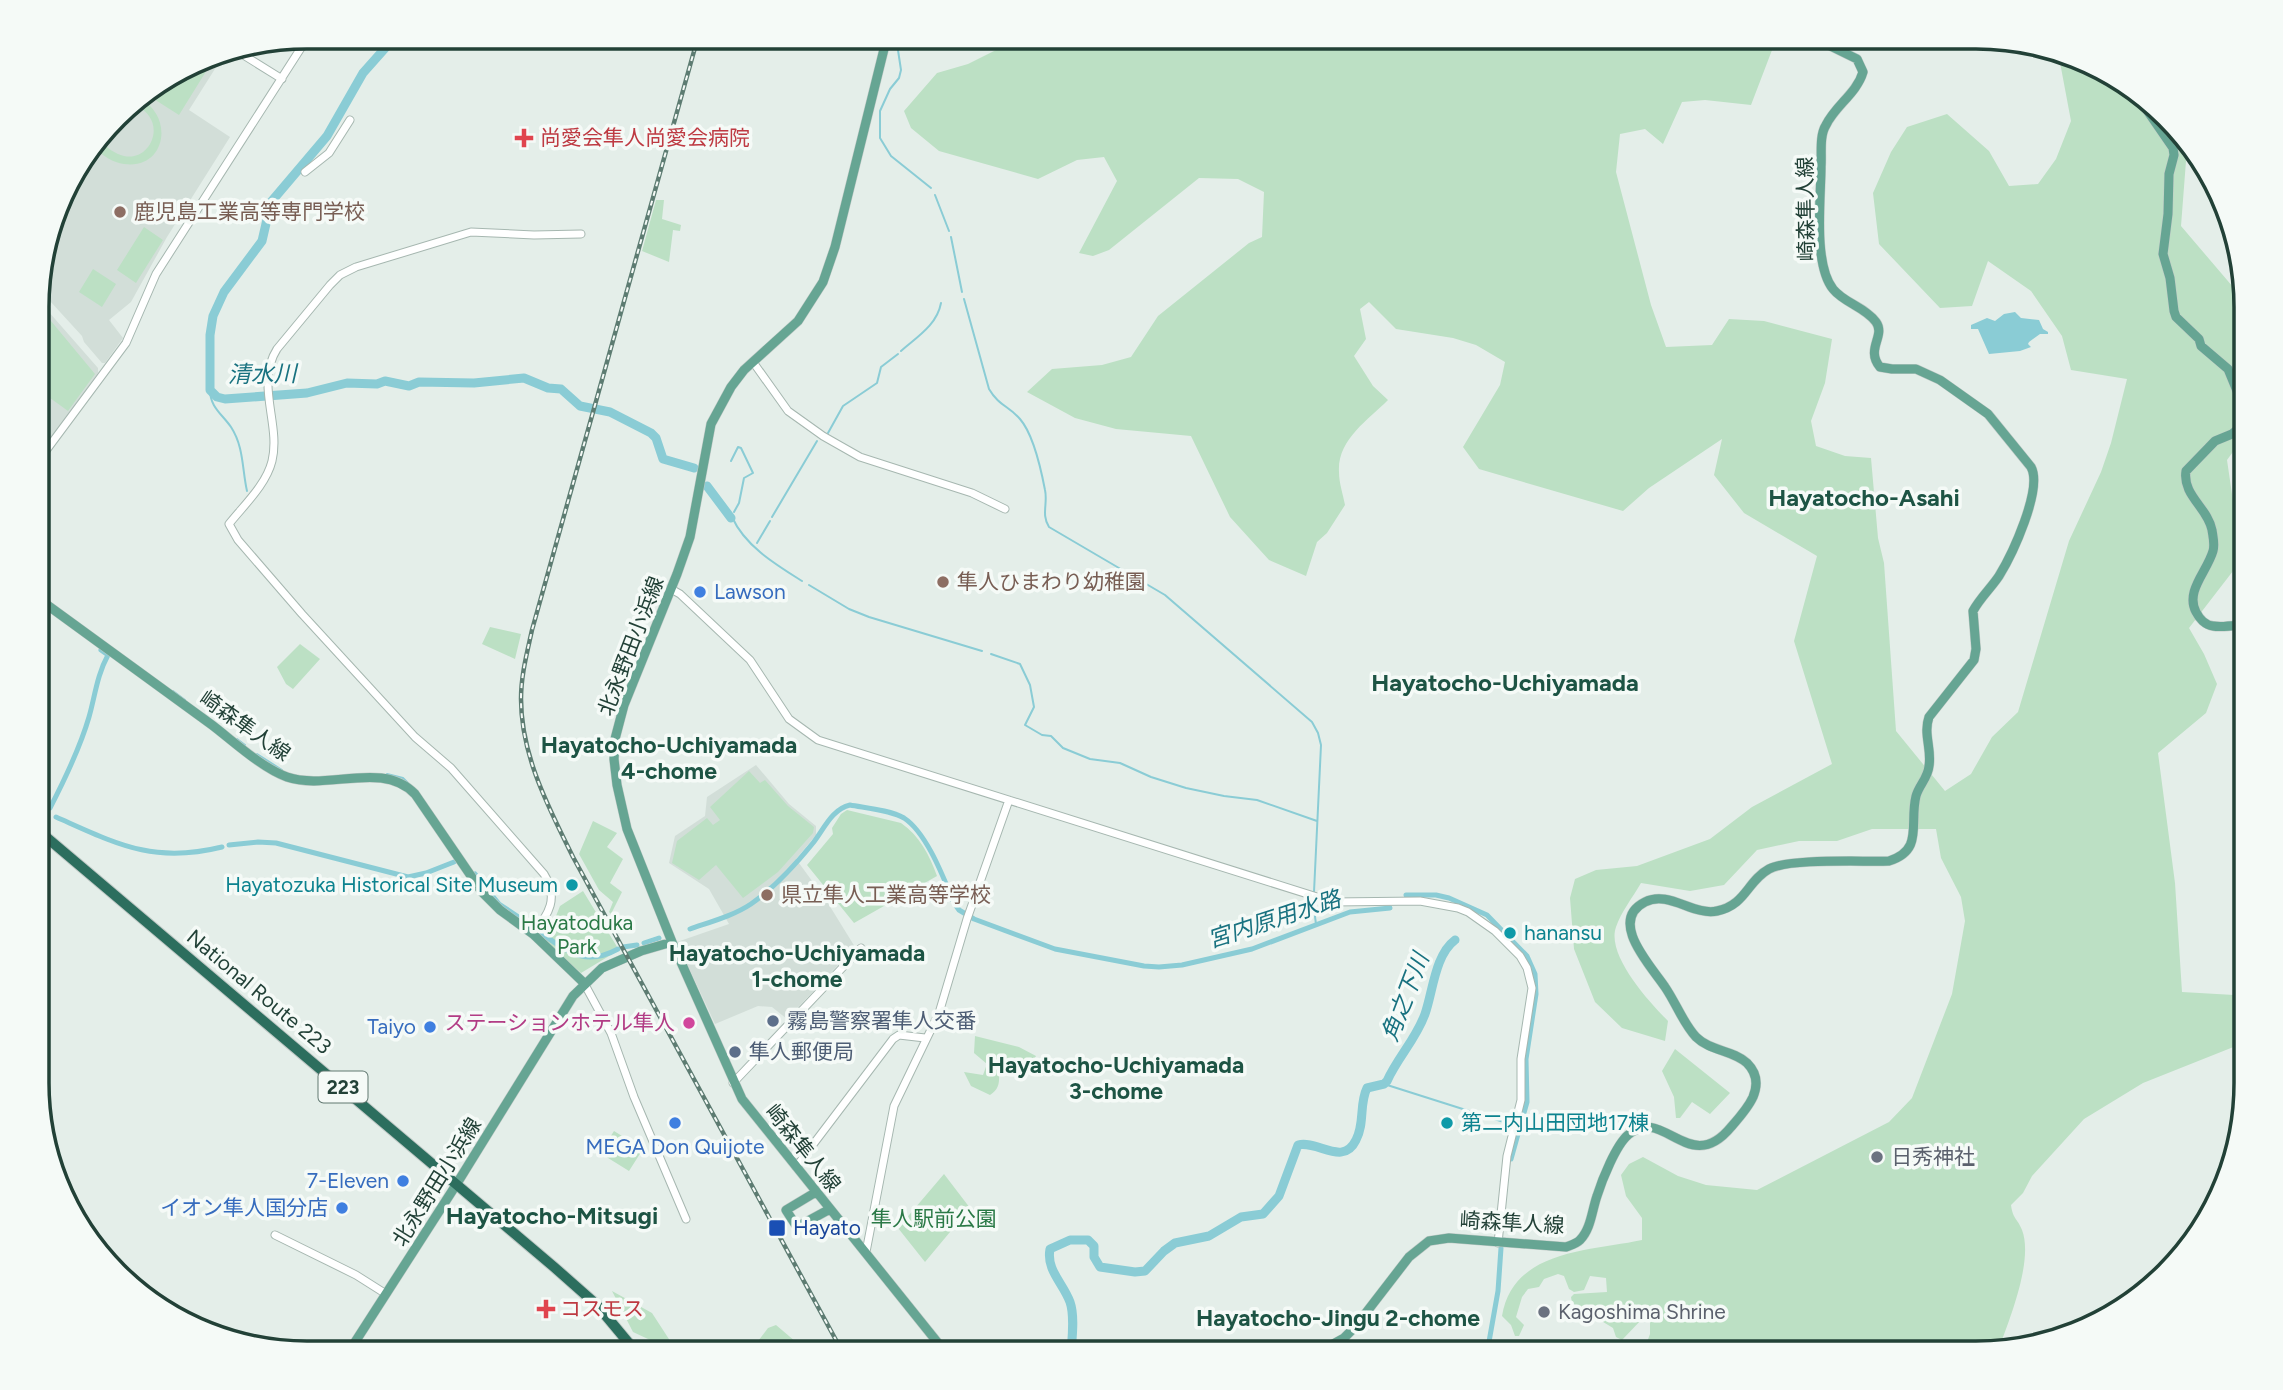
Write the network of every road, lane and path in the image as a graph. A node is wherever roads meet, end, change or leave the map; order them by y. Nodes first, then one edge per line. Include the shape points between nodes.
1 (300, 49) edge
2 (884, 49) edge
3 (1837, 49) edge
4 (246, 57) edge
5 (282, 79) junction
6 (350, 120) dead end
7 (2157, 124) edge
8 (305, 172) dead end
9 (581, 234) dead end
10 (753, 362) junction
11 (2234, 384) edge
12 (2234, 431) edge
13 (49, 447) edge
14 (1005, 509) dead end
15 (671, 589) junction
16 (49, 606) edge
17 (2234, 624) edge
18 (1009, 800) junction
19 (49, 839) edge
20 (533, 934) junction
21 (672, 942) junction
22 (861, 948) dead end
23 (584, 983) junction
24 (925, 1038) junction
25 (733, 1083) junction
26 (796, 1167) junction
27 (456, 1185) junction
28 (816, 1192) junction
29 (830, 1209) junction
30 (687, 1219) dead end
31 (275, 1235) dead end
32 (1498, 1243) junction
33 (866, 1252) junction
34 (386, 1294) junction
35 (356, 1341) edge
36 (627, 1341) edge
37 (936, 1341) edge
38 (1338, 1341) edge

1 - 5 street
2 - 10 main road, 北永野田小浜線 via 823,282 798,321
3 - 32 main road, 崎森隼人線 via 1857,59 1863,72 1823,131 1819,231 1826,277 1839,294 1877,324 1873,352 1877,364 1932,375 1988,414 2031,467 2035,477 2032,491 2007,562 1973,611 1974,660 1925,727 1930,765 1917,793 1914,837 1905,853 1889,861 1780,864 1764,872 1729,907 1710,912 1652,900 1632,916 1635,945 1696,1037 1738,1057 1754,1072 1756,1090 1747,1108 1725,1135 1706,1146 1650,1127 1626,1136 1597,1194 1588,1227 1577,1242 1566,1247
4 - 5 street
5 - 13 street via 152,282 126,343
6 - 8 street via 329,153
7 - 11 main road via 2174,148 2163,254 2174,311 2201,346 2220,359
9 - 20 street via 471,232 347,271 330,285 275,353 268,369 271,464 229,524 302,614 415,737 451,768 544,874 553,901
10 - 14 street via 788,411 823,436 860,457 972,493
10 - 15 main road, 北永野田小浜線 via 731,387 710,424 690,537
12 - 17 main road via 2211,444 2185,475 2209,519 2214,542 2192,604 2198,617 2210,625
15 - 18 street via 732,641 789,719 818,740
15 - 21 main road, 北永野田小浜線 via 624,705 614,759 627,829
16 - 20 main road, 崎森隼人線 via 287,777 320,782 384,778 404,784 482,892
18 - 24 street via 939,1013
18 - 32 street via 1333,902 1442,904 1468,912 1495,931 1524,962 1532,988 1521,1059 1521,1100 1507,1156
19 - 27 highway, National Route 223 / 223
20 - 23 main road, 崎森隼人線
21 - 23 main road, 北永野田小浜線 via 602,968
21 - 25 main road, 崎森隼人線
22 - 25 street
23 - 27 main road, 北永野田小浜線
23 - 30 street via 611,1034
24 - 26 street via 899,1035 893,1039
24 - 33 street via 894,1106
25 - 26 main road, 崎森隼人線
26 - 28 main road, 崎森隼人線
27 - 34 main road, 北永野田小浜線
27 - 36 highway, National Route 223 / 223 via 597,1305
28 - 29 main road, 崎森隼人線
28 - 29 main road via 786,1210 797,1227
29 - 33 main road, 崎森隼人線
31 - 34 street
32 - 38 main road, 崎森隼人線 via 1449,1238 1425,1243 1355,1327
33 - 37 main road, 崎森隼人線
34 - 35 main road, 北永野田小浜線

